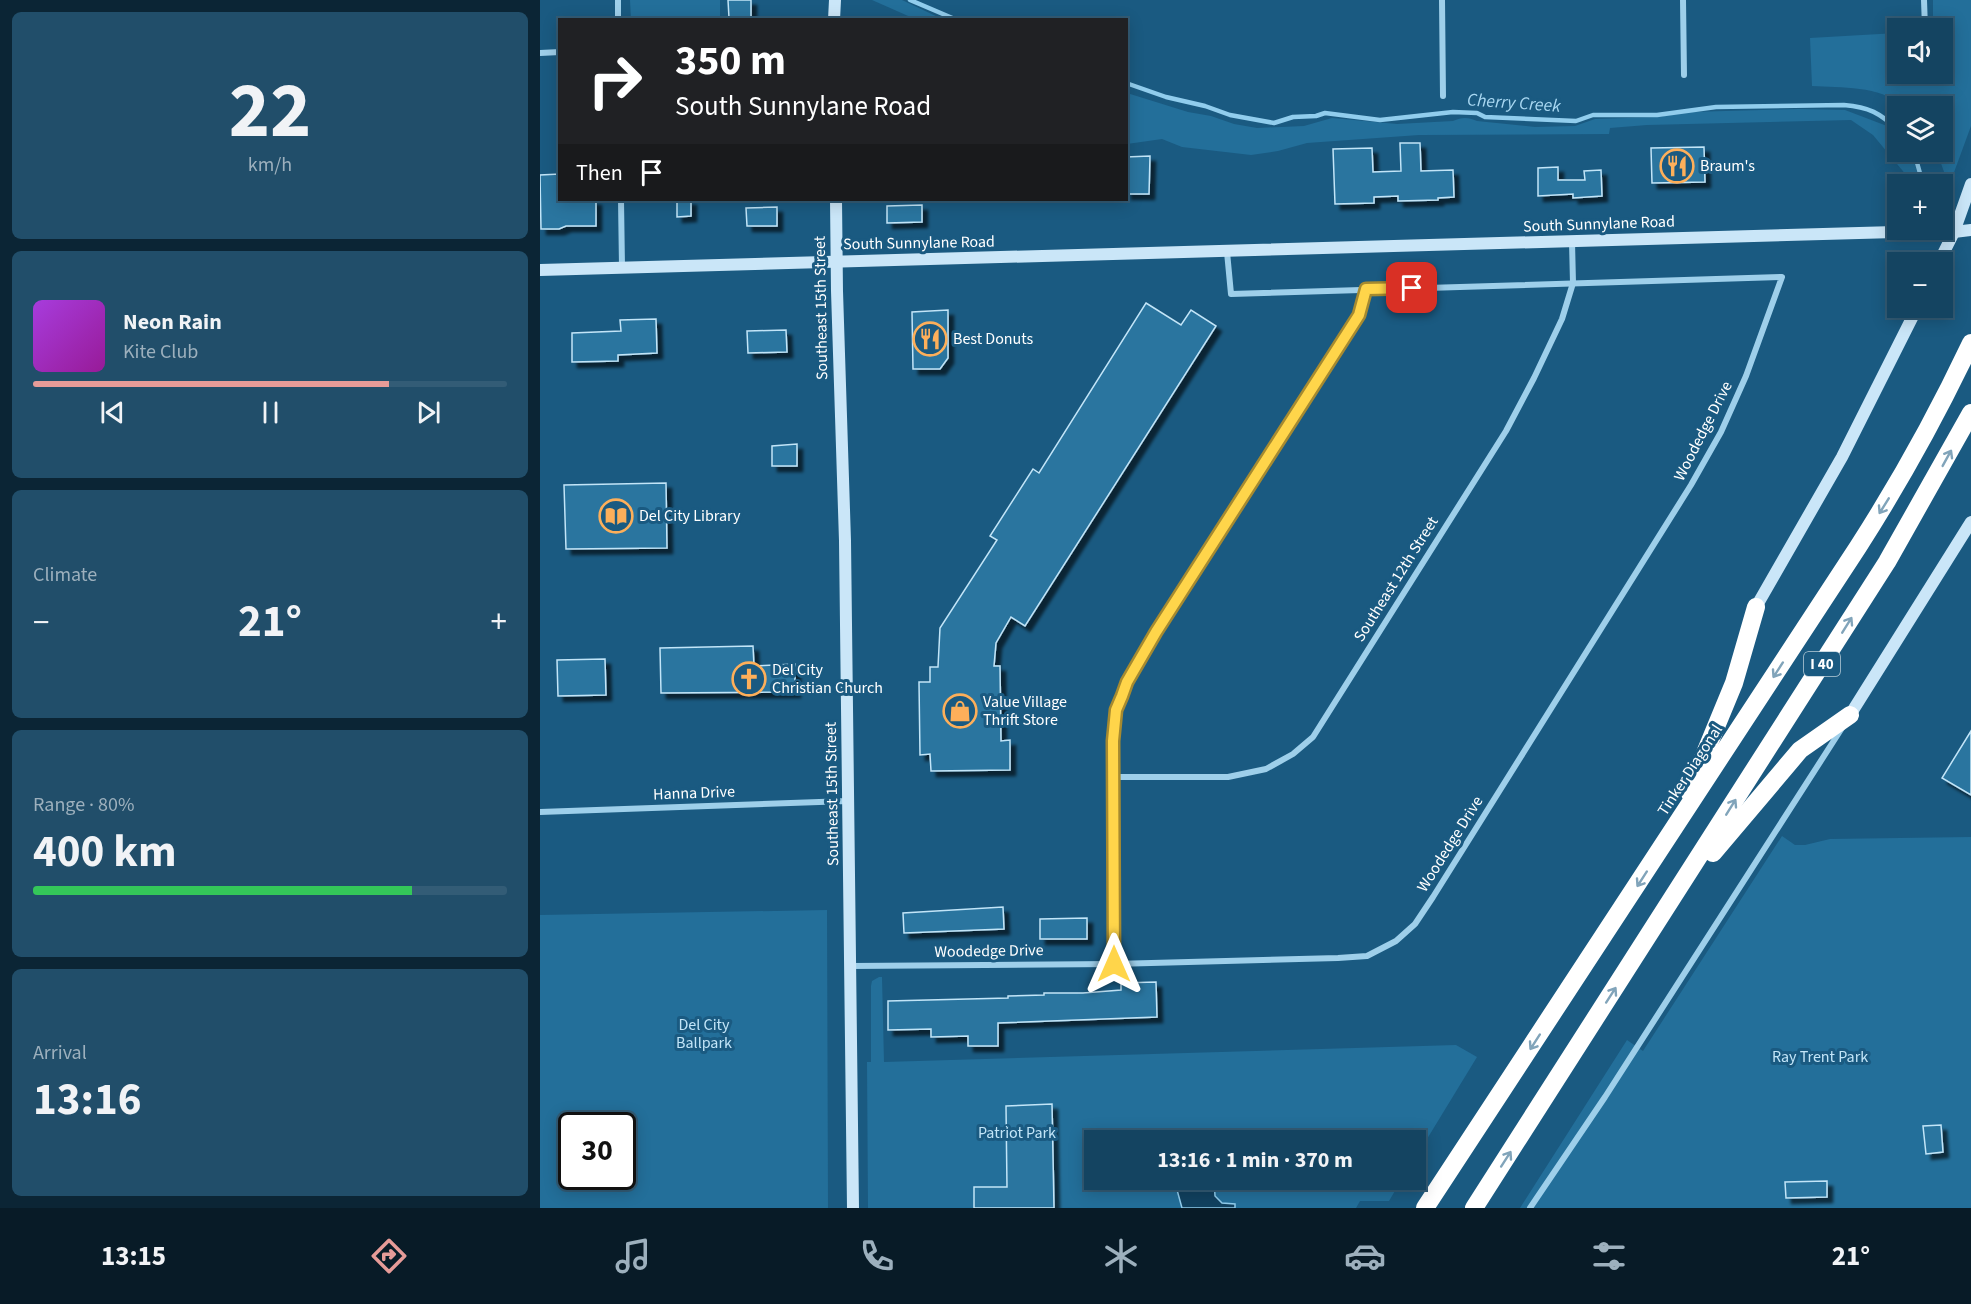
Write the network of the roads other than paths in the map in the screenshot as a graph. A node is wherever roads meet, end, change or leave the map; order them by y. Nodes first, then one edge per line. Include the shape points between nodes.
1 (618, 0) edge
2 (835, 0) edge
3 (1442, 0) edge
4 (1683, 0) edge
5 (1924, 0) edge
6 (618, 18) edge
7 (834, 18) edge
8 (1924, 18) edge
9 (540, 52) edge
10 (558, 52) edge
11 (1684, 75) dead end
12 (1443, 96) dead end
13 (1971, 184) edge
14 (621, 201) edge
15 (836, 201) edge
16 (1971, 230) edge
17 (1954, 232) junction
18 (1572, 242) junction
19 (1227, 252) junction
20 (1944, 252) edge
21 (837, 261) junction
22 (622, 268) junction
23 (540, 270) edge
24 (1573, 283) junction
25 (1366, 289) junction
26 (1912, 318) edge
27 (1971, 343) edge
28 (1971, 413) edge
29 (1971, 522) edge
30 (1756, 607) joint
31 (1850, 715) junction
32 (1114, 777) junction
33 (848, 801) junction
34 (540, 812) edge
35 (1674, 830) junction
36 (1666, 910) junction
37 (1114, 964) junction
38 (851, 966) junction
39 (853, 1208) edge
40 (1425, 1208) edge
41 (1474, 1208) edge
42 (1530, 1208) edge

1 - 6 street
2 - 7 main road
3 - 12 street
4 - 11 street
5 - 8 street
9 - 10 street
13 - 17 main road
14 - 22 street
15 - 21 main road, Southeast 15th Street
16 - 17 main road, South Sunnylane Road
17 - 18 main road, South Sunnylane Road
17 - 20 main road
18 - 19 main road, South Sunnylane Road
18 - 24 street, Southeast 12th Street
19 - 21 main road, South Sunnylane Road
19 - 25 street via 1231,294
21 - 22 main road, South Sunnylane Road
21 - 33 main road, Southeast 15th Street
22 - 23 main road, South Sunnylane Road
24 - 25 street
24 - 32 street, Southeast 12th Street via 1562,319 1506,431 1312,737 1266,770 1228,777
24 - 37 street, Woodedge Drive via 1782,277 1746,376 1691,485 1415,924 1367,956
25 - 32 street via 1359,315 1127,682 1116,710
26 - 30 main road via 1842,457
27 -> 35 highway, Tinker Diagonal / I 40 via 1898,485
36 -> 28 highway, I 40 via 1887,562
29 - 31 main road
30 - 35 highway via 1734,682
31 - 36 highway via 1800,750
31 - 42 street
32 - 37 street
33 - 34 street, Hanna Drive
33 - 38 main road, Southeast 15th Street
35 -> 40 highway, Tinker Diagonal / I 40
41 -> 36 highway, I 40
37 - 38 street, Woodedge Drive
38 - 39 main road, Southeast 15th Street

